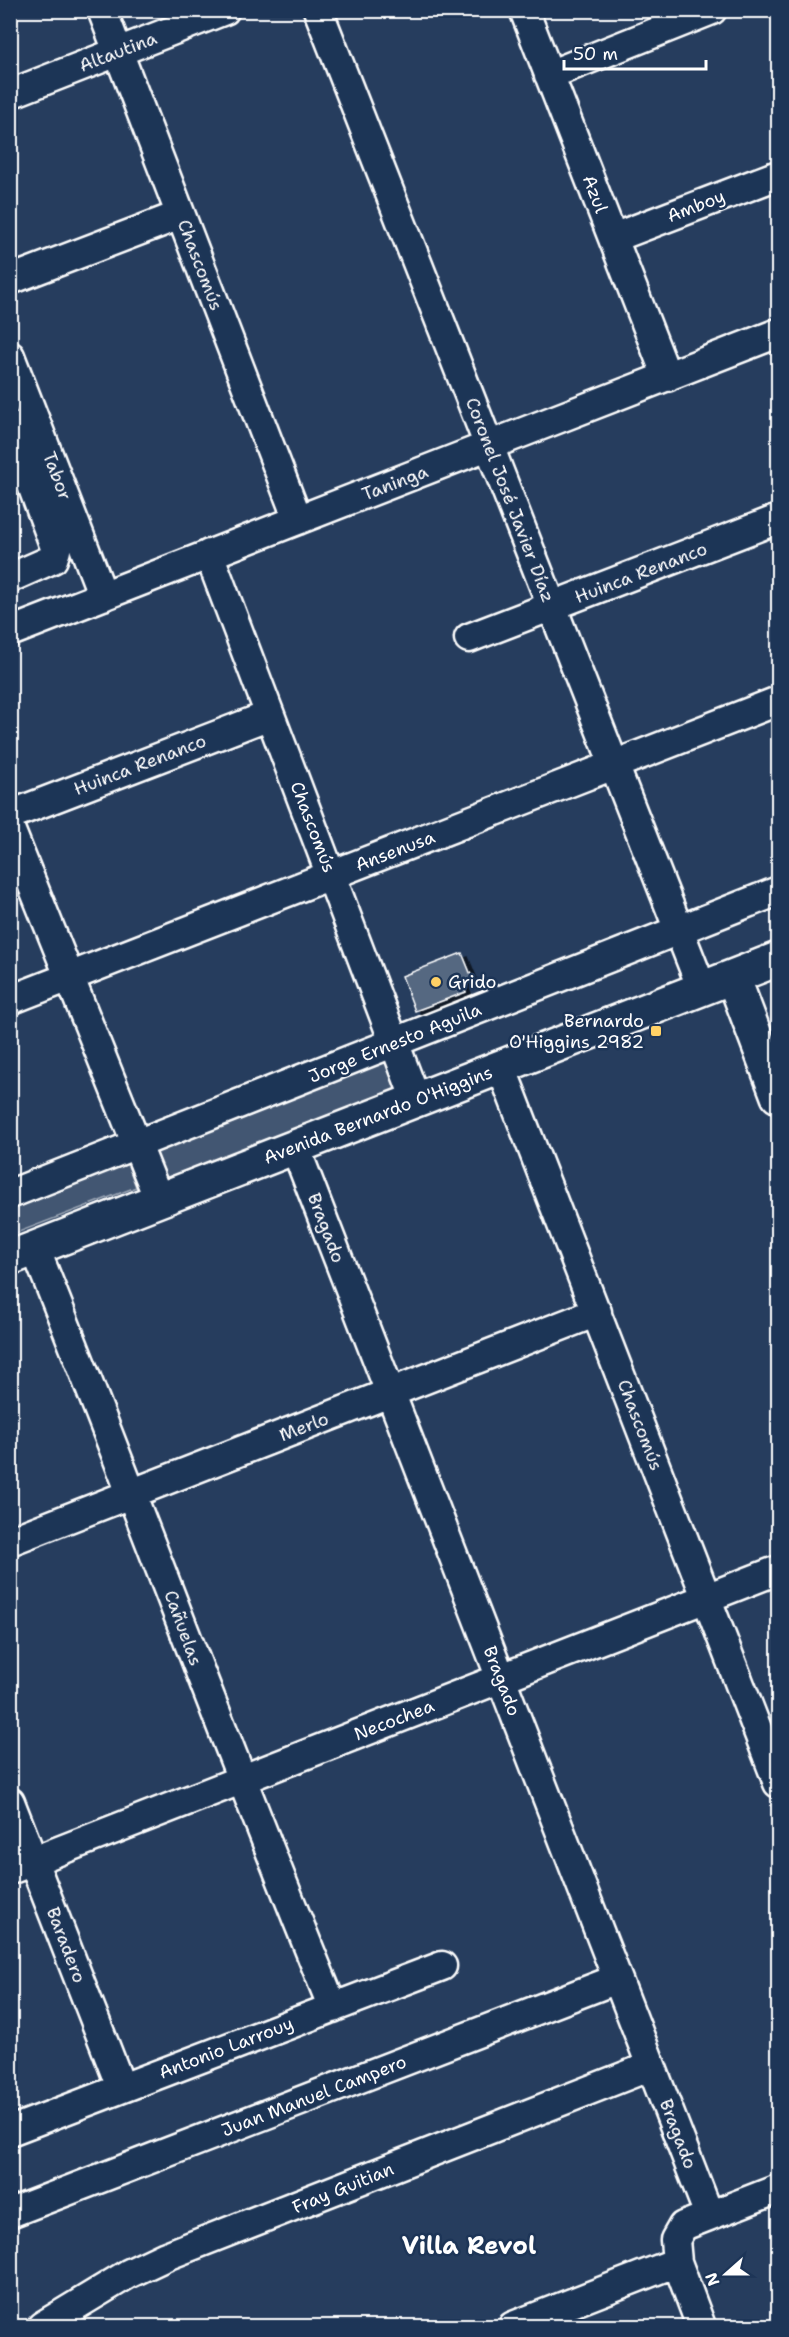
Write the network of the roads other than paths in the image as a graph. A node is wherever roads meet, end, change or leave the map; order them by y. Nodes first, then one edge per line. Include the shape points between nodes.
1 (102, 10) edge
2 (225, 10) edge
3 (318, 10) edge
4 (524, 10) edge
5 (712, 10) edge
6 (118, 52) junction
7 (549, 75) junction
8 (10, 94) edge
9 (778, 175) edge
10 (180, 215) junction
11 (613, 238) junction
12 (10, 280) edge
13 (778, 333) edge
14 (10, 356) edge
15 (667, 377) junction
16 (17, 394) edge
17 (10, 426) edge
18 (489, 446) junction
19 (778, 519) edge
20 (298, 520) junction
21 (209, 554) junction
22 (10, 578) edge
23 (103, 596) junction
24 (552, 607) junction
25 (10, 632) edge
26 (469, 638) dead end
27 (778, 701) edge
28 (270, 715) junction
29 (614, 765) junction
30 (10, 815) edge
31 (10, 829) edge
32 (331, 875) junction
33 (778, 891) edge
34 (679, 931) junction
35 (778, 959) edge
36 (69, 977) junction
37 (733, 977) junction
38 (702, 989) junction
39 (10, 1000) edge
40 (395, 1043) junction
41 (501, 1067) junction
42 (778, 1096) edge
43 (416, 1100) junction
44 (136, 1145) junction
45 (295, 1147) junction
46 (10, 1194) edge
47 (159, 1200) junction
48 (23, 1253) edge
49 (597, 1312) junction
50 (390, 1393) junction
51 (133, 1493) junction
52 (10, 1541) edge
53 (778, 1570) edge
54 (707, 1598) junction
55 (501, 1678) junction
56 (240, 1780) junction
57 (778, 1783) edge
58 (10, 1802) edge
59 (22, 1865) edge
60 (442, 1966) dead end
61 (617, 1979) junction
62 (333, 2008) junction
63 (651, 2066) junction
64 (121, 2087) junction
65 (10, 2131) edge
66 (778, 2189) edge
67 (10, 2213) edge
68 (709, 2215) junction
69 (676, 2262) junction
70 (42, 2326) edge
71 (513, 2326) edge
72 (701, 2326) edge

1 - 6 street, Chascomús
2 - 6 street, Altautina
3 - 18 street, Coronel José Javier Díaz
4 - 7 street, Azul
5 - 7 street
6 - 8 street, Altautina
6 - 10 street, Chascomús
7 - 11 street, Azul
9 - 11 street, Amboy
10 - 12 street
10 - 20 street, Chascomús
11 - 15 street, Azul
13 - 15 street, Taninga
14 - 16 street, Tabor
15 - 18 street, Taninga
16 - 23 street, Tabor
17 - 22 street via 56,550 53,559
18 - 20 street, Taninga
18 - 24 street, Coronel José Javier Díaz
19 - 24 street, Huinca Renanco
20 - 21 street, Taninga
21 - 23 street, Taninga
21 - 28 street, Chascomús
23 - 25 street, Taninga
24 - 26 street, Huinca Renanco
24 - 29 street, Coronel José Javier Díaz
27 - 29 street, Ansenusa
28 - 30 street, Huinca Renanco
28 - 32 street, Chascomús
29 - 32 street, Ansenusa
29 - 34 street, Coronel José Javier Díaz
31 - 36 street
32 - 36 street, Ansenusa
32 - 40 street, Chascomús
33 - 34 street, Jorge Ernesto Aguila
34 - 38 street, Coronel José Javier Díaz
34 - 40 street, Jorge Ernesto Aguila
35 - 37 main road, Avenida Bernardo O'Higgins
36 - 39 street, Ansenusa
36 - 44 street
37 - 38 main road, Avenida Bernardo O'Higgins
37 - 42 main road
38 - 41 main road, Avenida Bernardo O'Higgins
40 - 43 street, Chascomús
40 - 44 street, Jorge Ernesto Aguila
41 - 43 main road, Avenida Bernardo O'Higgins
41 - 49 street, Chascomús
43 - 45 main road, Avenida Bernardo O'Higgins
44 - 46 street, Jorge Ernesto Aguila
44 - 47 street
45 - 47 main road, Avenida Bernardo O'Higgins
45 - 50 street, Bragado
47 - 48 main road, Avenida Bernardo O'Higgins
48 - 51 street, Cañuelas
49 - 50 street, Merlo
49 - 54 street, Chascomús
50 - 51 street, Merlo
50 - 55 street, Bragado
51 - 52 street, Merlo
51 - 56 street, Cañuelas
53 - 54 street, Necochea
54 - 55 street, Necochea
54 - 57 street, Chascomús
55 - 56 street, Necochea
55 - 61 street, Bragado
56 - 59 street, Necochea
56 - 62 street, Cañuelas
58 - 59 street, Baradero
59 - 64 street, Baradero
60 - 62 street, Antonio Larrouy
61 - 63 street, Bragado
61 - 67 street, Juan Manuel Campero
62 - 64 street, Antonio Larrouy
63 - 68 street, Bragado
63 - 70 street, Fray Guitian via 166,2256 128,2274
64 - 65 street, Antonio Larrouy
66 - 68 street
68 - 69 street via 683,2226 675,2240
69 - 71 street
69 - 72 street

